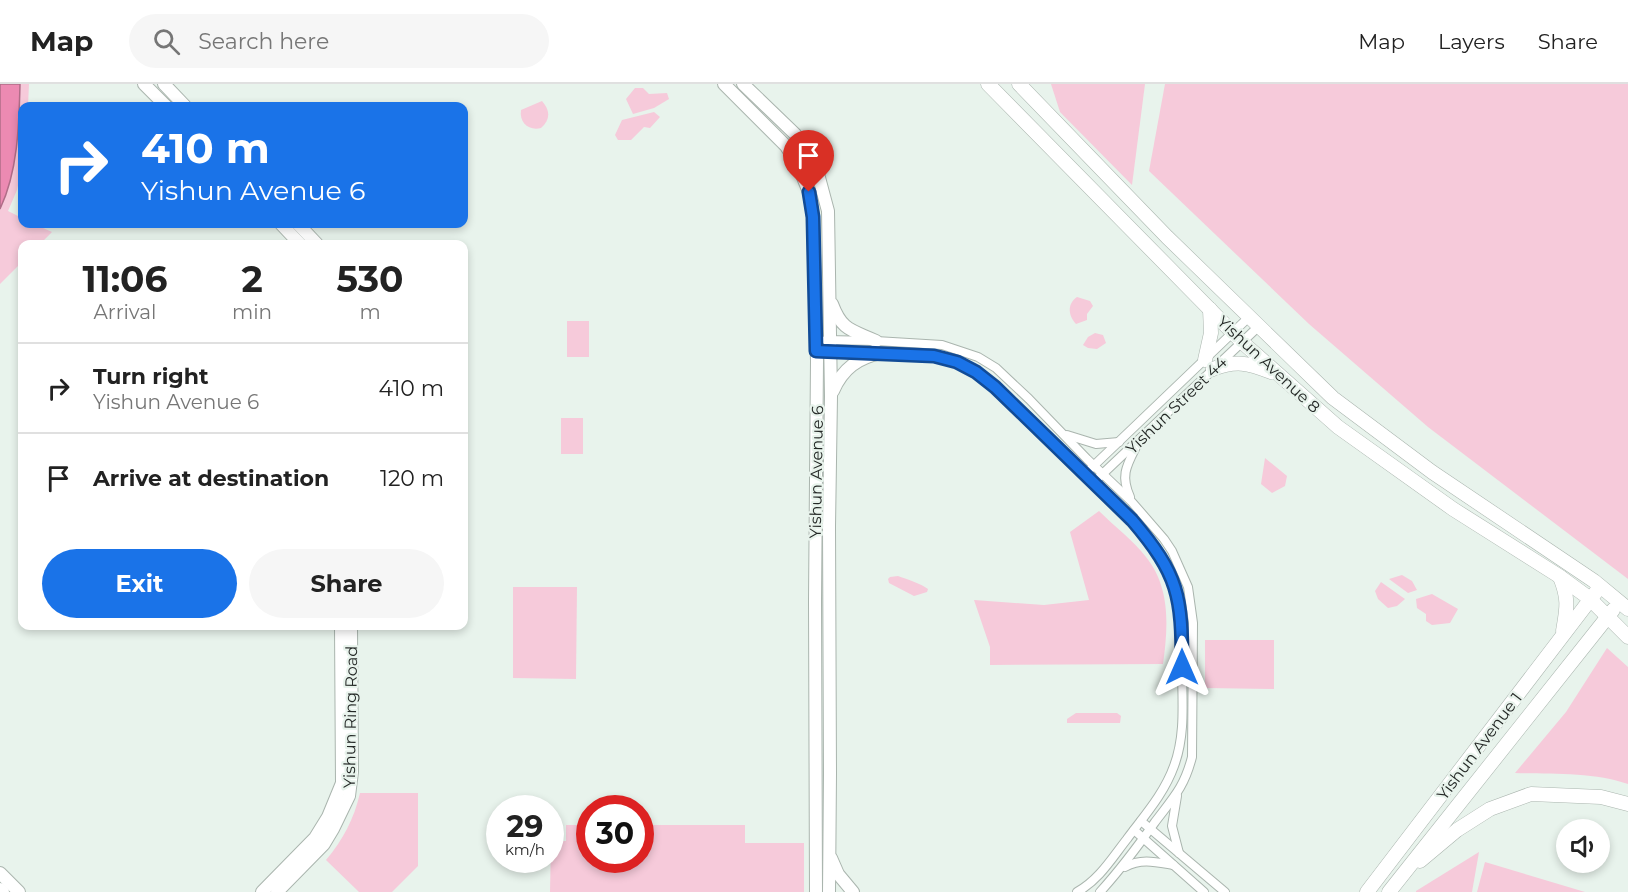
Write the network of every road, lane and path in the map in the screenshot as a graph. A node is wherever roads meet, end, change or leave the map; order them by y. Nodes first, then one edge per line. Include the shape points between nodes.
1 (164, 84) edge
2 (724, 84) edge
3 (743, 84) edge
4 (988, 84) edge
5 (1019, 84) edge
6 (147, 85) edge
7 (162, 102) edge
8 (181, 102) edge
9 (285, 228) edge
10 (302, 228) edge
11 (296, 240) edge
12 (313, 240) edge
13 (829, 295) junction
14 (1210, 309) junction
15 (1253, 322) junction
16 (1237, 337) junction
17 (876, 340) junction
18 (830, 345) junction
19 (816, 346) junction
20 (881, 353) junction
21 (1209, 365) junction
22 (1278, 375) junction
23 (831, 396) junction
24 (1064, 434) junction
25 (1138, 441) junction
26 (1120, 442) junction
27 (1094, 466) junction
28 (1085, 474) junction
29 (1103, 474) junction
30 (1093, 483) junction
31 (1131, 501) junction
32 (1559, 576) junction
33 (1602, 586) junction
34 (1589, 598) junction
35 (1624, 605) edge
36 (1608, 616) junction
37 (341, 630) edge
38 (351, 630) edge
39 (1628, 637) edge
40 (1562, 638) junction
41 (830, 774) junction
42 (1177, 796) junction
43 (816, 804) junction
44 (1628, 804) edge
45 (1141, 821) junction
46 (1151, 829) junction
47 (1134, 830) junction
48 (1144, 839) junction
49 (829, 848) junction
50 (1179, 854) junction
51 (1174, 865) junction
52 (1120, 870) junction
53 (1406, 871) junction
54 (0, 873) edge
55 (0, 889) edge
56 (1222, 889) edge
57 (3, 892) edge
58 (19, 892) edge
59 (262, 892) edge
60 (277, 892) edge
61 (816, 892) edge
62 (829, 892) edge
63 (853, 892) edge
64 (1077, 892) edge
65 (1100, 892) edge
66 (1204, 892) edge
67 (1367, 892) edge
68 (1389, 892) edge

1 - 8 main road
2 - 19 main road, Yishun Avenue 6 via 786,147 809,192
3 - 13 main road, Yishun Avenue 6 via 795,134 817,170 828,211
4 - 14 main road, Yishun Avenue 8
5 - 15 main road, Yishun Avenue 8
6 - 7 main road
9 - 11 main road
10 - 12 main road
13 - 17 main road via 844,327
13 - 18 main road, Yishun Avenue 6
14 - 16 main road, Yishun Avenue 8
14 - 21 main road
15 - 16 street, Yishun Street 44
15 - 16 street, Yishun Street 44
15 - 33 main road, Yishun Avenue 8 via 1342,405 1432,472
16 - 21 street, Yishun Street 44
16 - 21 street, Yishun Street 44
16 - 22 main road, Yishun Avenue 8
17 - 18 street
17 - 24 street via 942,345 978,357 996,368
18 - 19 street
18 - 20 street
18 - 23 main road, Yishun Avenue 6
19 - 43 main road, Yishun Avenue 6
20 - 23 main road via 854,362 839,378
20 - 28 street via 934,356 976,372
21 - 22 main road via 1241,363
21 - 25 street, Yishun Street 44
21 - 26 street, Yishun Street 44
22 - 32 main road, Yishun Avenue 8 via 1357,441 1453,509
23 - 41 main road, Yishun Avenue 6
24 - 26 street via 1096,444
24 - 27 street
25 - 29 street, Yishun Street 44
25 - 31 street via 1124,474
26 - 27 street, Yishun Street 44
27 - 28 street, Yishun Street 44
27 - 29 street
28 - 30 street
29 - 30 street, Yishun Street 44
29 - 31 street
30 - 45 street via 1150,541 1167,566 1180,604 1179,748 1174,767
31 - 42 street via 1172,551 1185,578 1192,609 1192,757
32 - 34 main road, Yishun Avenue 8
32 - 40 main road via 1568,607
33 - 34 main road, Yishun Avenue 1
33 - 35 main road, Yishun Avenue 1
34 - 36 main road
34 - 40 main road, Yishun Avenue 1
35 - 36 main road, Yishun Avenue 1
36 - 39 main road
36 - 53 main road, Yishun Avenue 1
37 - 59 main road, Yishun Ring Road via 342,783 315,838
38 - 60 main road, Yishun Ring Road via 349,796 324,844
40 - 67 main road, Yishun Avenue 1
41 - 43 main road via 825,798
41 - 49 main road, Yishun Avenue 6
42 - 46 street
42 - 50 street via 1172,826
43 - 61 main road, Yishun Avenue 6
44 - 53 main road via 1601,797 1531,795 1490,809
45 - 46 street
45 - 47 street
46 - 48 street
46 - 50 street
47 - 48 street
47 - 64 street via 1105,869
48 - 51 street
48 - 52 street
49 - 62 main road, Yishun Avenue 6
49 - 63 main road via 834,868
50 - 56 street
51 - 52 street via 1147,860
51 - 66 street
52 - 65 street
53 - 68 main road, Yishun Avenue 1
54 - 58 main road
55 - 57 main road

